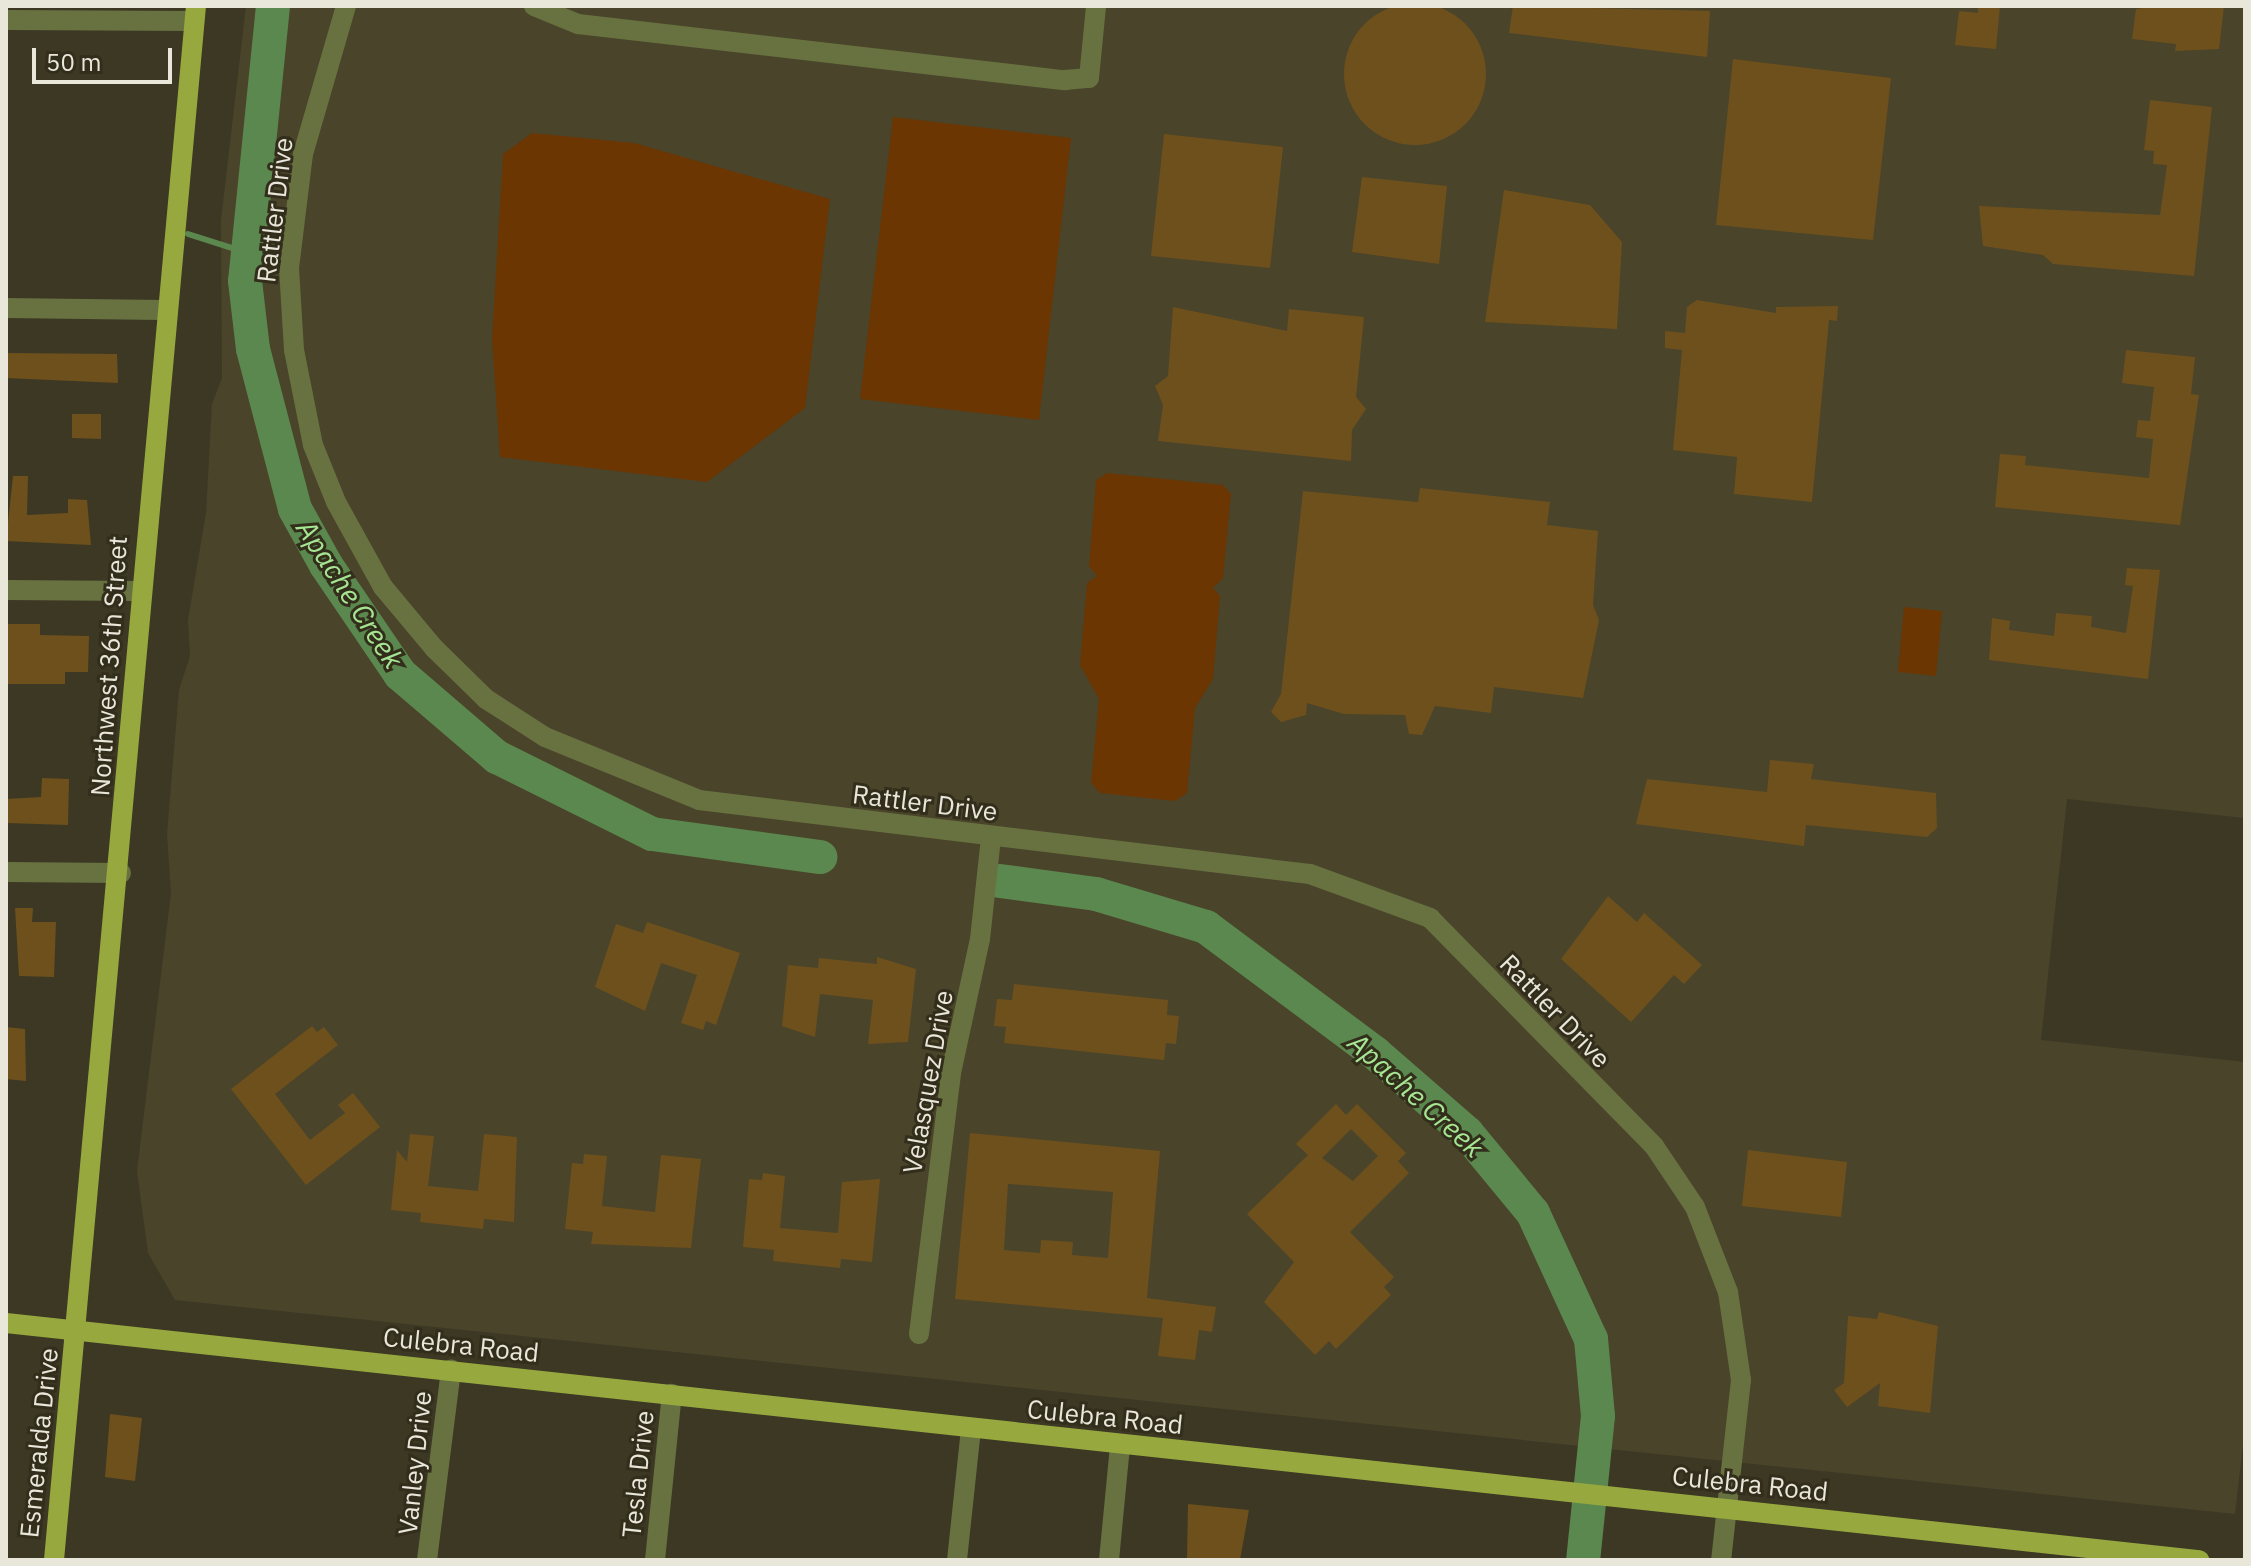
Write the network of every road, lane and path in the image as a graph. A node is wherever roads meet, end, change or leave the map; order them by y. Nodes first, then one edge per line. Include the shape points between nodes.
1 (346, 6) edge
2 (534, 6) edge
3 (1096, 6) edge
4 (195, 13) edge
5 (6, 20) edge
6 (6, 308) edge
7 (163, 310) junction
8 (6, 590) edge
9 (139, 591) junction
10 (991, 838) junction
11 (6, 872) edge
12 (121, 873) junction
13 (6, 1323) edge
14 (76, 1331) junction
15 (919, 1334) dead end
16 (451, 1370) junction
17 (672, 1394) junction
18 (971, 1428) junction
19 (1120, 1445) junction
20 (1726, 1508) junction
21 (54, 1560) edge
22 (427, 1560) edge
23 (655, 1560) edge
24 (957, 1560) edge
25 (1109, 1560) edge
26 (1721, 1560) edge
27 (2199, 1560) edge

1 - 10 street, Rattler Drive via 303,154 291,295 313,445 383,587 486,699 611,770 699,800
2 - 3 street via 578,24 1089,78 1097,53
4 - 5 street
4 - 7 main road, Northwest 36th Street
6 - 7 street
7 - 9 main road, Northwest 36th Street
8 - 9 street
9 - 12 main road, Northwest 36th Street
10 - 15 street, Velasquez Drive via 980,939 951,1073
10 - 20 street, Rattler Drive via 1310,874 1430,918 1654,1146 1695,1207 1728,1292 1741,1380
11 - 12 street
12 - 14 main road, Northwest 36th Street
13 - 14 main road, Culebra Road
14 - 16 main road, Culebra Road
14 - 21 main road, Esmeralda Drive
16 - 17 main road, Culebra Road
16 - 22 street, Vanley Drive
17 - 18 main road, Culebra Road
17 - 23 street, Tesla Drive
18 - 19 main road, Culebra Road
18 - 24 street
19 - 20 main road, Culebra Road
19 - 25 street
20 - 26 street, Rattler Drive
20 - 27 main road, Culebra Road

